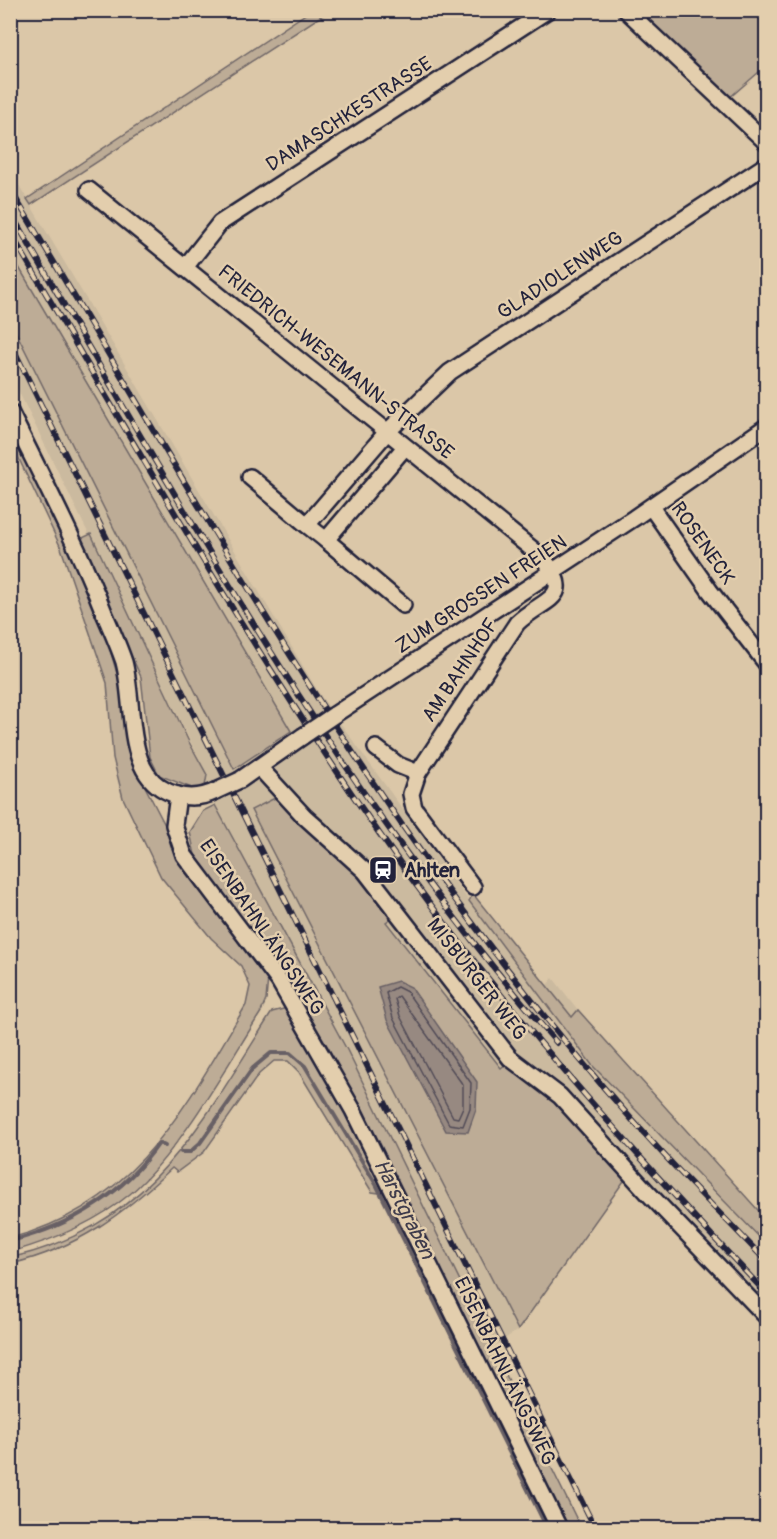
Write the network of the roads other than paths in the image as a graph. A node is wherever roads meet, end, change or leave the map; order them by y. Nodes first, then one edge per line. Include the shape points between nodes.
1 (548, 10) edge
2 (626, 10) edge
3 (766, 142) edge
4 (766, 165) edge
5 (89, 190) dead end
6 (186, 266) junction
7 (10, 412) edge
8 (766, 427) edge
9 (387, 432) junction
10 (405, 447) junction
11 (250, 477) dead end
12 (651, 507) junction
13 (307, 525) junction
14 (326, 540) junction
15 (553, 571) junction
16 (403, 605) dead end
17 (766, 661) edge
18 (376, 748) dead end
19 (259, 767) junction
20 (418, 773) junction
21 (178, 795) junction
22 (473, 887) dead end
23 (766, 1316) edge
24 (559, 1528) edge

1 - 6 street, DAMASCHKESTRASSE via 220,223
2 - 3 street
4 - 9 street, GLADIOLENWEG via 450,372
5 - 6 street, FRIEDRICH-WESEMANN-STRASSE
6 - 9 street, FRIEDRICH-WESEMANN-STRASSE
7 - 21 street via 92,580 124,662 141,762 156,784
8 - 12 street, ZUM GROSSEN FREIEN
9 - 10 street, FRIEDRICH-WESEMANN-STRASSE
9 - 13 street, GLADIOLENWEG
10 - 14 street
10 - 15 street, FRIEDRICH-WESEMANN-STRASSE via 542,557
11 - 13 street
12 - 15 street, ZUM GROSSEN FREIEN
12 - 17 street, ROSENECK
13 - 14 street
14 - 16 street
15 - 19 street, ZUM GROSSEN FREIEN, bridge
15 - 20 street, AM BAHNHOF via 558,585 553,597 517,623
18 - 20 street via 398,765
19 - 21 street, ZUM GROSSEN FREIEN, bridge via 202,797
19 - 23 street, MISBURGER WEG via 304,816 365,872 510,1058 560,1096
20 - 22 street, AM BAHNHOF via 411,794 414,808
21 - 24 street, EISENBAHNLÄNGSWEG via 174,825 184,855 279,981 353,1110

